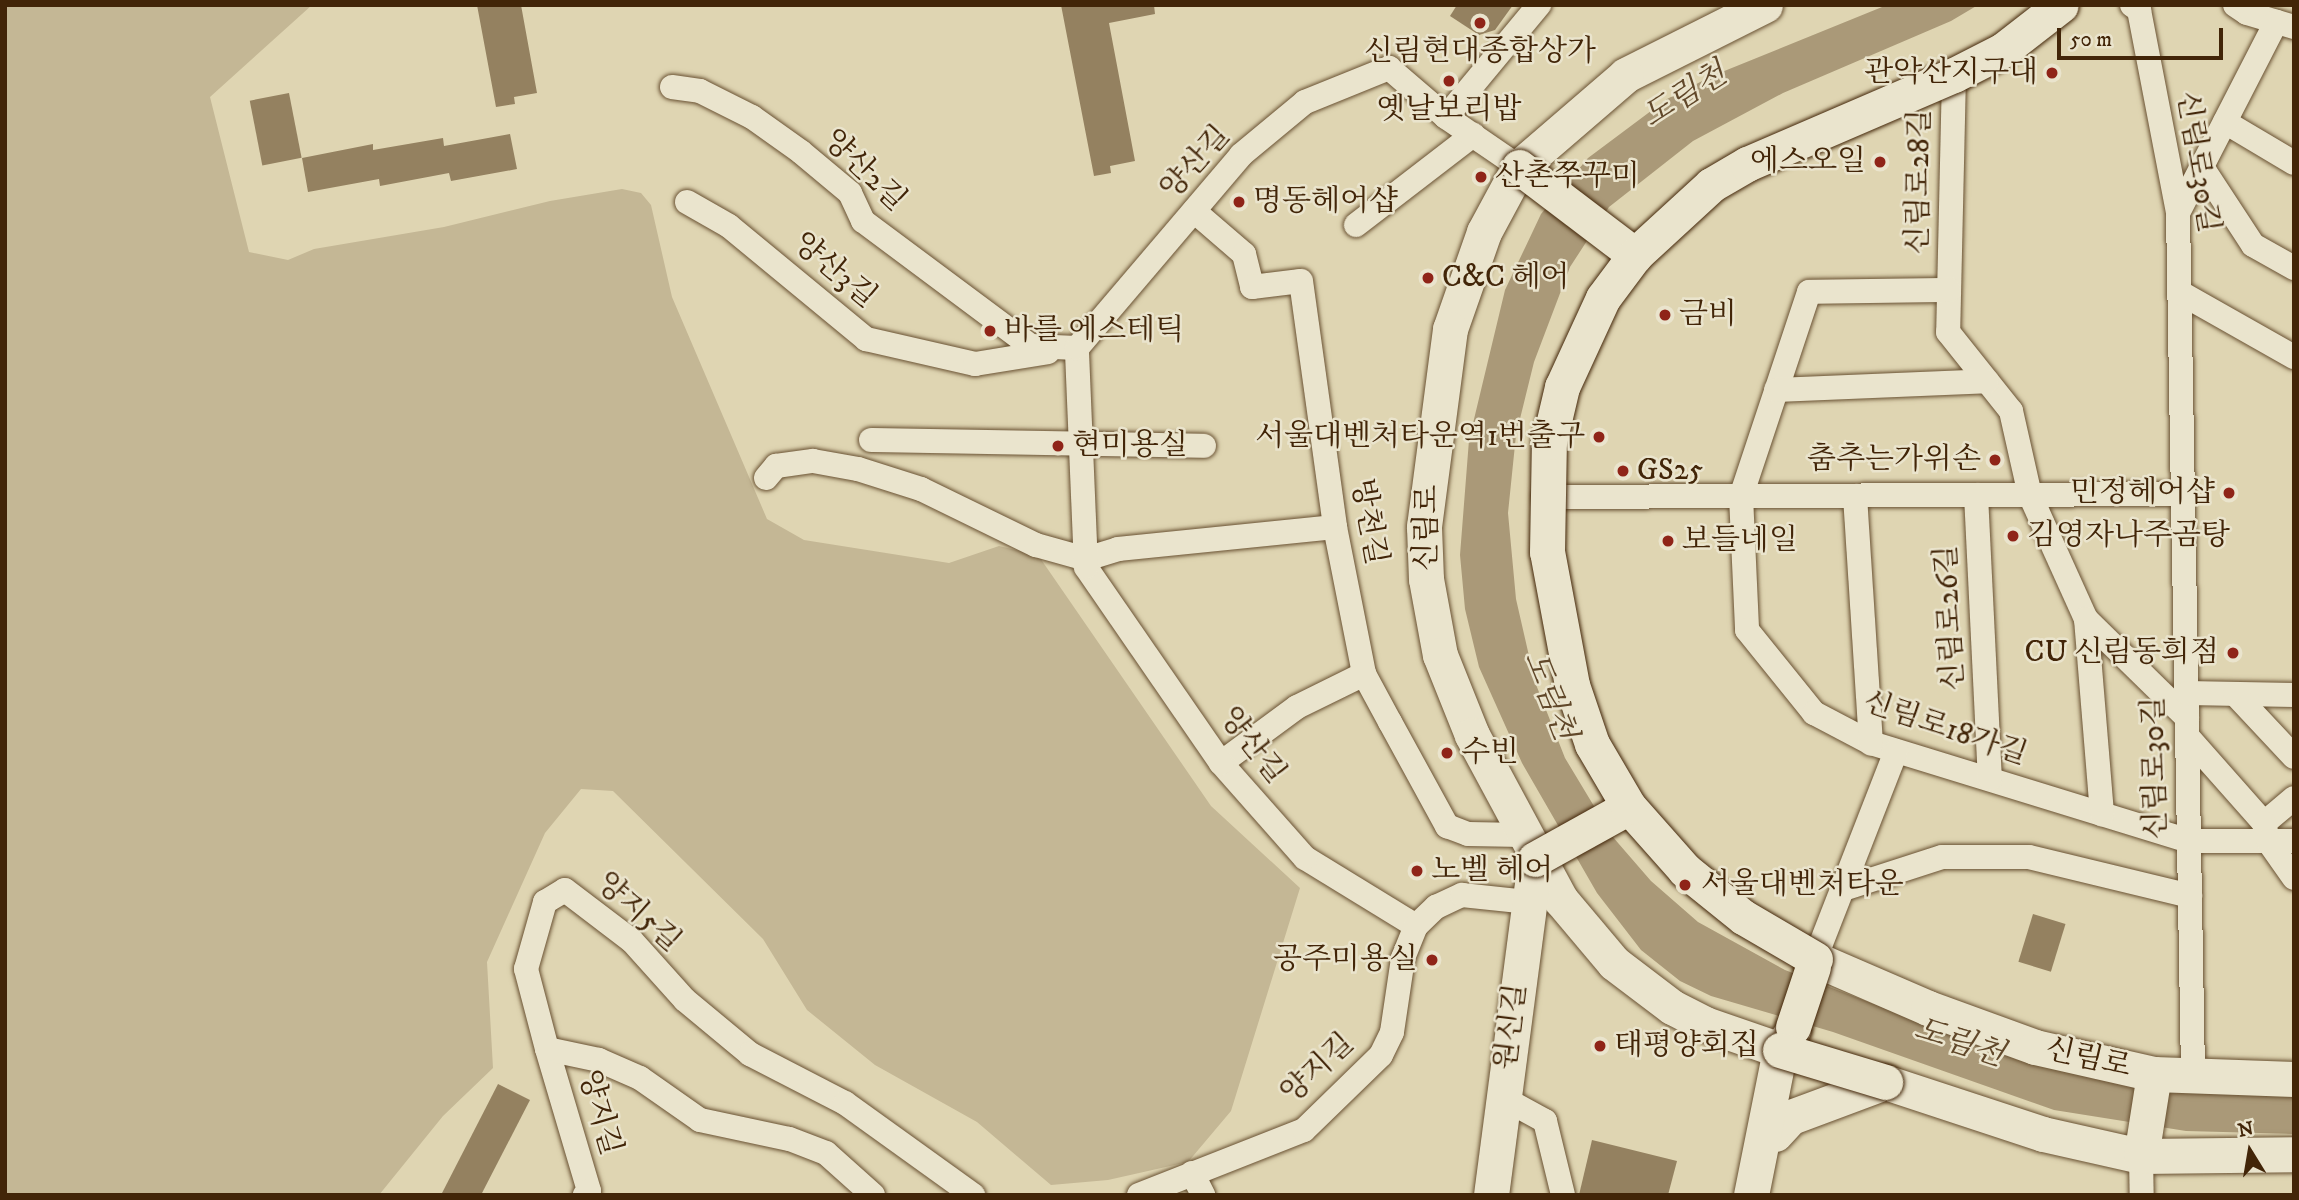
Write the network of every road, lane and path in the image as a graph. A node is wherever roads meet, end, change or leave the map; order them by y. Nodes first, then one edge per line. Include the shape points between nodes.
1 (1539, 5) edge
2 (1765, 5) edge
3 (2061, 5) edge
4 (2132, 5) edge
5 (2235, 5) edge
6 (2285, 25) edge
7 (1954, 75) junction
8 (672, 87) dead end
9 (1446, 117) junction
10 (2225, 122) junction
11 (1473, 135) junction
12 (2294, 163) edge
13 (1519, 167) junction
14 (2202, 167) junction
15 (687, 202) dead end
16 (1194, 211) junction
17 (2178, 213) junction
18 (1356, 225) dead end
19 (1635, 255) junction
20 (2294, 268) edge
21 (1949, 290) junction
22 (2179, 292) junction
23 (1077, 348) junction
24 (2294, 357) edge
25 (1987, 382) junction
26 (1776, 390) junction
27 (871, 440) dead end
28 (1204, 446) dead end
29 (1081, 447) junction
30 (766, 478) dead end
31 (2183, 494) junction
32 (1855, 495) junction
33 (1976, 495) junction
34 (2030, 495) junction
35 (1741, 496) junction
36 (1545, 497) junction
37 (1335, 527) junction
38 (1086, 559) junction
39 (2087, 619) junction
40 (1364, 674) junction
41 (2187, 693) junction
42 (2235, 694) junction
43 (2294, 695) edge
44 (2187, 727) junction
45 (1871, 743) junction
46 (1896, 751) junction
47 (2294, 757) edge
48 (1221, 763) junction
49 (1990, 779) junction
50 (2294, 798) edge
51 (1629, 807) junction
52 (2102, 814) junction
53 (2266, 832) junction
54 (2189, 841) junction
55 (2294, 841) edge
56 (1529, 847) junction
57 (2294, 878) edge
58 (1843, 889) junction
59 (2190, 896) junction
60 (1527, 902) junction
61 (1416, 926) junction
62 (1814, 963) junction
63 (1731, 1033) junction
64 (1789, 1041) junction
65 (547, 1049) junction
66 (2193, 1076) junction
67 (2153, 1078) junction
68 (2294, 1079) edge
69 (1885, 1082) junction
70 (1503, 1098) junction
71 (1771, 1133) junction
72 (2294, 1154) edge
73 (2141, 1156) junction
74 (1192, 1173) junction
75 (585, 1195) edge
76 (873, 1195) edge
77 (973, 1195) edge
78 (1139, 1195) edge
79 (1203, 1195) edge
80 (1491, 1195) edge
81 (1563, 1195) edge
82 (1751, 1195) edge
83 (1761, 1195) edge
84 (2142, 1195) edge

1 - 9 street
2 - 13 main road, 신림로 via 1626,75
3 - 7 main road, 신림로, bridge via 2003,50
4 - 17 street, 신림로30길 via 2139,10
5 - 6 street
6 - 10 street
7 - 19 main road, 신림로, bridge via 1747,164 1690,201
7 - 21 street, 신림로28길
8 - 23 street, 양산2길 via 700,91 752,117 801,152 850,193 863,222 1031,346
9 - 11 street, 양산길
9 - 16 street, 양산길 via 1389,68 1306,102 1241,155
10 - 12 street
10 - 14 street
11 - 13 street, 양산길
11 - 18 street
13 - 19 main road, bridge
13 - 56 main road, 신림로 via 1484,232 1450,329 1424,527 1426,579 1440,655 1472,736
14 - 17 street
14 - 20 street, 신림로30길 via 2253,245
15 - 23 street, 양산3길 via 740,234 866,340 975,364
16 - 23 street, 양산길
16 - 37 street, 방천길 via 1244,254 1252,287 1301,281
17 - 22 street, 신림로30길
19 - 36 main road, 신림로, bridge via 1603,298 1562,387 1549,442
21 - 25 street, 신림로28길 via 1948,332
21 - 26 street, 신림로28길 via 1809,292
22 - 24 street
22 - 31 street, 신림로30길
23 - 29 street, 양산길
25 - 26 street
25 - 34 street, 신림로28길 via 2011,411
26 - 35 street, 신림로28길
27 - 29 street
28 - 29 street
29 - 38 street, 양산길
30 - 38 street via 776,466 813,461 858,468 921,489 1036,544
31 - 34 street
31 - 41 street, 신림로30길
32 - 33 street
32 - 35 street
32 - 45 street
33 - 34 street
33 - 49 street, 신림로26길
34 - 39 street, 신림로28길
35 - 36 street
35 - 45 street, 신림로18가길 via 1747,630 1814,713
36 - 51 main road, 신림로, bridge via 1547,552 1572,685 1592,744
37 - 38 street via 1118,549
37 - 40 street, 방천길
38 - 48 street, 양산길 via 1086,567
39 - 44 street, 신림로28길
39 - 52 street, 신림로28길
40 - 48 street via 1297,707
40 - 56 street, 방천길 via 1447,826
41 - 42 street
41 - 44 street, 신림로30길
42 - 43 street
42 - 47 street
44 - 53 street, 신림로28길
44 - 54 street, 신림로30길
45 - 46 street, 신림로18가길
46 - 49 street, 신림로18가길
46 - 58 street
48 - 61 street, 양산길 via 1305,858
49 - 52 street, 신림로18가길
50 - 53 street
51 - 56 main road, bridge
51 - 62 main road, 신림로, bridge via 1656,842 1714,895
52 - 54 street, 신림로18가길
53 - 54 street, 신림로18가길
53 - 55 street, 신림로18가길
53 - 57 street, 신림로28길
54 - 59 street, 신림로30길
56 - 60 main road, 원신길
56 - 63 main road, 신림로 via 1588,937 1615,964 1672,1007
58 - 59 street via 1942,857 2029,856
58 - 62 street
59 - 66 street, 신림로30길
60 - 61 street, 양지길 via 1462,895 1436,907
60 - 70 main road, 원신길
61 - 74 street, 양지길 via 1403,958 1392,1031 1381,1055 1304,1129
62 - 64 main road, bridge
62 - 67 main road, 신림로 via 2035,1047
63 - 64 main road, 신림로
63 - 71 main road via 1760,1078
64 - 69 main road, 신림로, bridge
64 - 71 main road
65 - 75 street, 양지길 via 589,1191
65 - 76 street via 599,1060 640,1078 700,1121 789,1139 825,1153
65 - 77 street, 양지5길 via 526,969 545,902 565,890 632,941 685,1000 750,1054 845,1102
66 - 67 main road, 신림로
66 - 68 main road, 신림로
67 - 73 main road
69 - 71 main road via 1791,1117
69 - 73 main road via 2043,1134
70 - 80 main road, 원신길
70 - 81 street via 1545,1121
71 - 82 main road
71 - 83 main road
72 - 73 main road
73 - 84 street
74 - 78 street, 양지길
74 - 79 street

